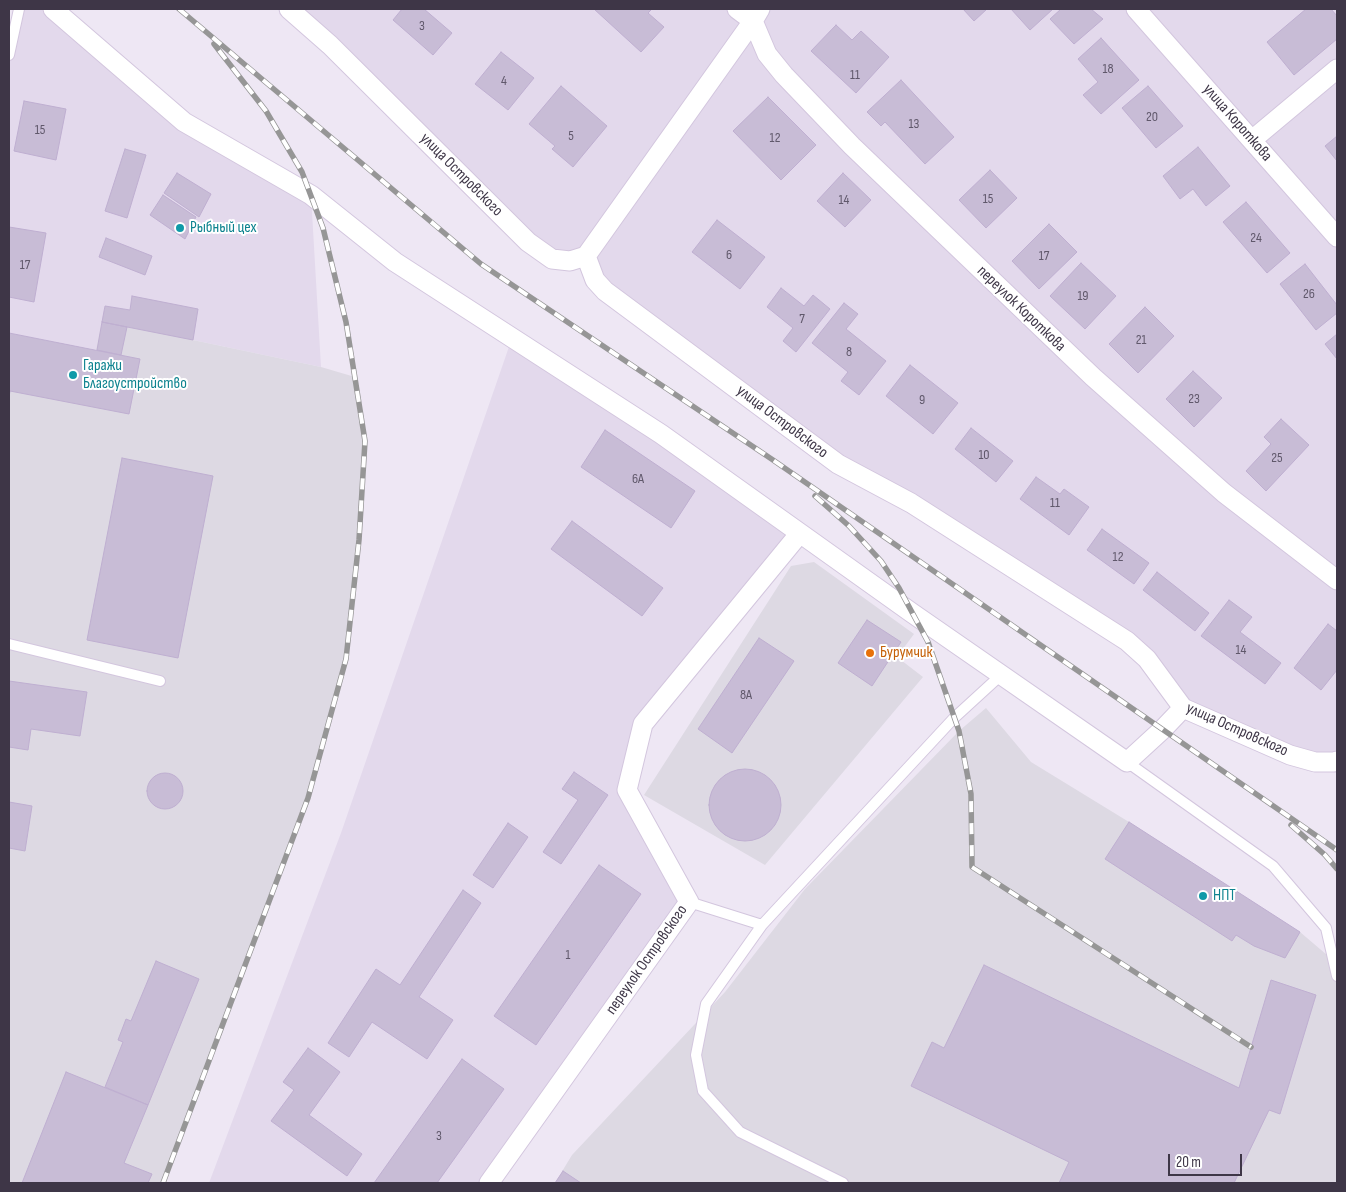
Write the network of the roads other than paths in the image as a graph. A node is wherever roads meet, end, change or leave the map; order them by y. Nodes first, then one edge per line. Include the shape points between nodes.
1 (19, 9) edge
2 (53, 9) edge
3 (289, 9) edge
4 (737, 9) edge
5 (1136, 9) edge
6 (756, 15) edge
7 (9, 55) edge
8 (1337, 69) edge
9 (1252, 140) junction
10 (1337, 237) edge
11 (586, 256) junction
12 (800, 533) junction
13 (1337, 580) edge
14 (9, 644) edge
15 (1000, 674) junction
16 (160, 681) dead end
17 (1183, 708) junction
18 (1336, 761) edge
19 (1127, 762) junction
20 (688, 902) junction
21 (762, 925) junction
22 (1337, 976) edge
23 (831, 1181) edge
24 (489, 1183) edge
25 (843, 1183) edge

1 - 7 lane
2 - 12 street via 184,122 311,195 395,262 661,434
3 - 11 street, улица Островского via 330,45 528,242 552,259 570,261
4 - 6 street
5 - 9 street, улица Короткова
6 - 11 street
6 - 13 street, переулок Короткова via 767,54 859,153 1078,364 1224,493
8 - 9 street
9 - 10 street, улица Короткова
11 - 17 street, улица Островского via 595,280 605,291 838,464 911,503 1128,641 1147,659
12 - 15 street
12 - 20 street, переулок Островского via 643,724 627,790
14 - 16 lane
15 - 19 street
15 - 21 lane via 954,718
17 - 18 street, улица Островского via 1290,755 1315,762
17 - 19 street
19 - 22 lane via 1273,866 1326,928
20 - 21 lane
20 - 24 street, переулок Островского
21 - 23 lane via 706,1004 696,1055 703,1091 740,1132
23 - 25 lane

